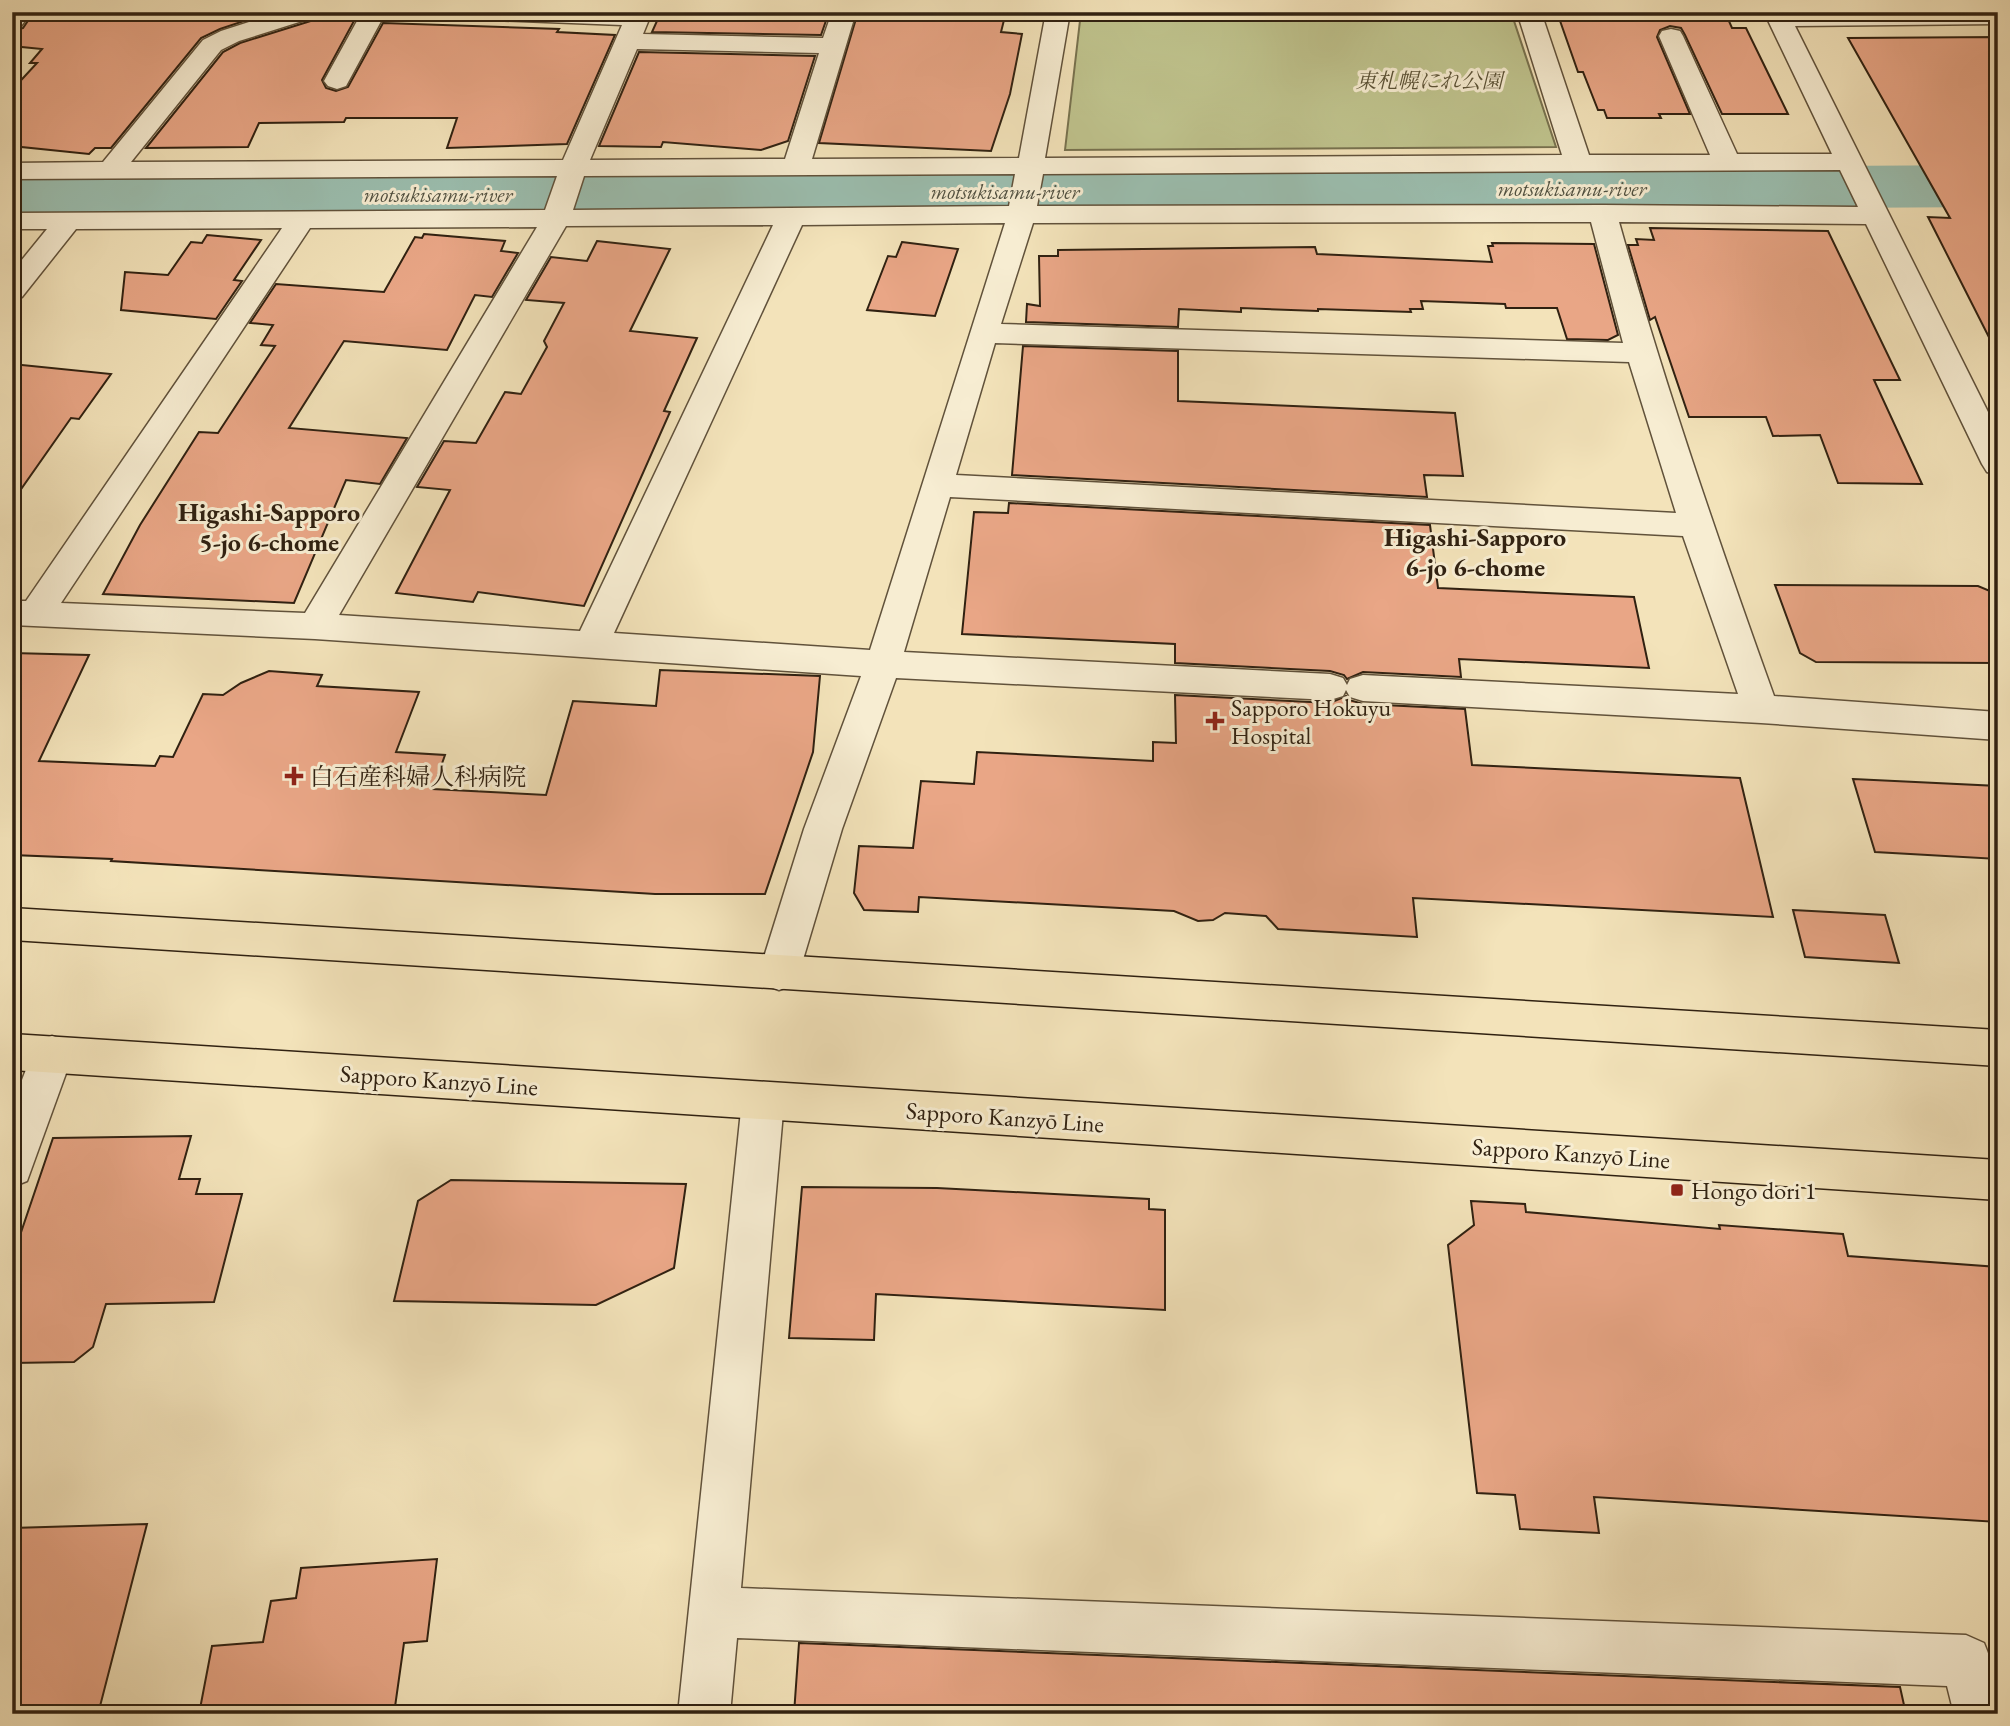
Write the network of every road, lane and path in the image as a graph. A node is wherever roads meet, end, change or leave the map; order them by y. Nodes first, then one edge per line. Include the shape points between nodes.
1 (20, 12) edge
2 (306, 12) edge
3 (374, 12) edge
4 (467, 12) edge
5 (844, 12) edge
6 (1058, 12) edge
7 (1529, 12) edge
8 (1778, 16) edge
9 (1998, 17) edge
10 (12, 21) edge
11 (635, 24) edge
12 (1671, 36) dead end
13 (833, 46) junction
14 (337, 81) dead end
15 (1727, 162) junction
16 (1578, 163) junction
17 (1851, 165) junction
18 (796, 168) junction
19 (111, 170) junction
20 (12, 171) edge
21 (1026, 190) junction
22 (565, 193) junction
23 (1870, 206) junction
24 (1603, 213) junction
25 (792, 215) junction
26 (303, 218) junction
27 (12, 221) edge
28 (68, 221) junction
29 (12, 291) edge
30 (983, 332) junction
31 (1641, 353) junction
32 (1965, 398) junction
33 (1998, 398) edge
34 (1998, 464) edge
35 (936, 485) junction
36 (1696, 525) junction
37 (24, 614) edge
38 (315, 626) junction
39 (592, 643) junction
40 (883, 664) junction
41 (1761, 709) junction
42 (1998, 726) edge
43 (12, 924) edge
44 (779, 973) junction
45 (1998, 1048) edge
46 (32, 1053) edge
47 (763, 1101) junction
48 (12, 1167) edge
49 (1998, 1180) edge
50 (712, 1612) junction
51 (704, 1714) edge
52 (1980, 1714) edge

1 - 10 street
2 - 19 street via 212,45
3 - 14 street
4 - 11 street
5 - 13 street
6 - 21 street
7 - 16 street
8 - 9 street
8 - 17 street
11 - 13 street
11 - 22 street
12 - 15 street
13 - 18 street
15 - 16 street
15 - 17 street
16 - 21 street
17 - 23 street
18 - 21 street
18 - 22 street
19 - 20 street
19 - 22 street
21 - 24 street
21 - 25 street
21 - 30 street
22 - 25 street
22 - 26 street
22 - 38 street
23 - 24 street
23 - 32 street
24 - 31 street
25 - 39 street
26 - 28 street
26 - 37 street
27 - 28 street
28 - 29 street
30 - 31 street
30 - 35 street
31 - 36 street
32 - 33 street
32 - 34 street
35 - 36 street
35 - 40 street
36 - 41 street
37 - 38 street
38 - 39 street
39 - 40 street
40 - 41 street
40 - 44 street via 823,829
41 - 42 street
43 - 44 main road
44 - 45 main road
46 - 47 main road, Sapporo Kanzyō Line
46 - 48 street
47 - 49 main road, Sapporo Kanzyō Line
47 - 50 street
50 - 51 street
50 - 52 street via 1966,1661

